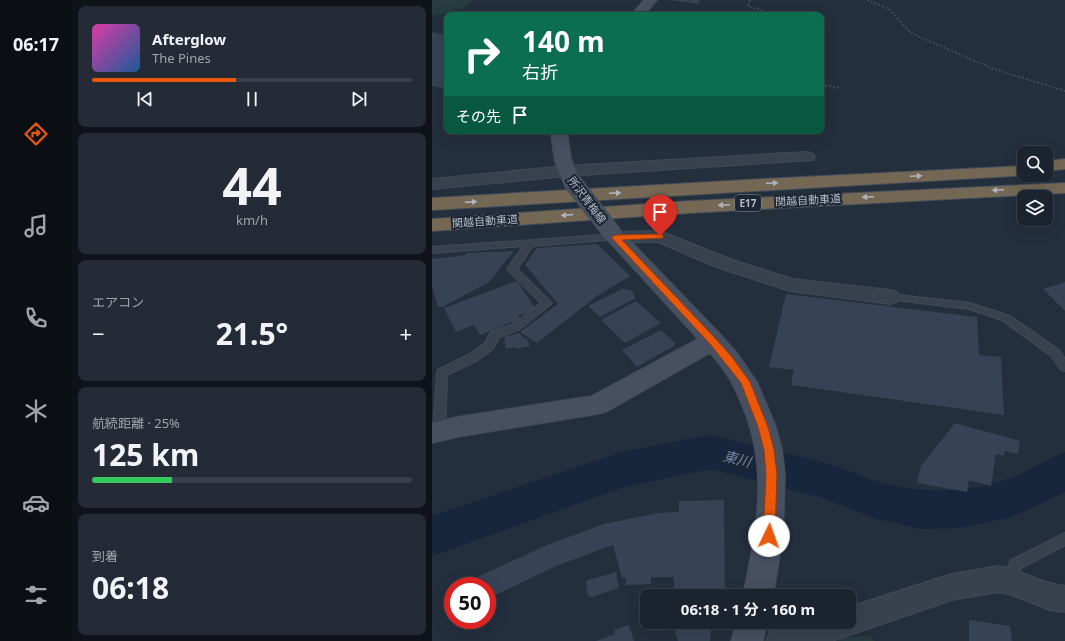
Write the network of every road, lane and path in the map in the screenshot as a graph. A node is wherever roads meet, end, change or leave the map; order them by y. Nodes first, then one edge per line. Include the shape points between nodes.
1 (651, 0) edge
2 (750, 0) edge
3 (868, 0) edge
4 (640, 12) edge
5 (766, 12) edge
6 (824, 85) edge
7 (841, 88) dead end
8 (1065, 91) edge
9 (559, 134) edge
10 (807, 157) dead end
11 (1065, 164) edge
12 (1053, 165) edge
13 (1017, 169) edge
14 (1065, 169) edge
15 (1053, 170) edge
16 (1017, 171) edge
17 (964, 174) junction
18 (568, 175) junction
19 (432, 184) edge
20 (1065, 188) edge
21 (432, 204) edge
22 (432, 225) edge
23 (614, 235) junction
24 (530, 243) junction
25 (432, 250) edge
26 (890, 297) joint
27 (713, 341) junction
28 (1065, 366) edge
29 (436, 432) edge
30 (1065, 539) edge
31 (1009, 581) junction
32 (759, 589) edge
33 (1065, 599) edge
34 (856, 619) edge
35 (750, 629) edge
36 (827, 629) edge
37 (747, 641) edge
38 (780, 641) edge

1 - 4 main road
2 - 5 path via 748,6
3 - 8 path via 889,9 910,32 924,39 994,69
6 - 7 path
9 - 18 main road, 所沢青梅線 via 560,148
10 - 18 street
11 - 12 highway
13 - 17 highway
14 - 15 highway
16 - 17 highway, 関越自動車道 / E17
21 -> 17 highway, 関越自動車道 / E17
18 - 19 street
18 - 23 main road, 所沢青梅線, bridge
20 -> 22 highway, 関越自動車道 / E17 via 690,207
23 - 24 lane
23 - 26 street via 660,236 723,263 790,285
23 - 27 main road, 所沢青梅線
24 - 25 lane
24 - 29 lane via 512,269 547,303 516,327 495,335 489,346 474,357 442,373
26 - 28 lane via 970,306 1006,318 1055,353
27 - 29 main road via 597,405
27 - 32 main road, 所沢青梅線 via 745,382 769,450 772,474 769,536
30 - 31 lane via 1016,564
31 - 33 street
31 - 34 street via 998,580 952,587
35 - 37 main road
36 - 38 street via 801,638

